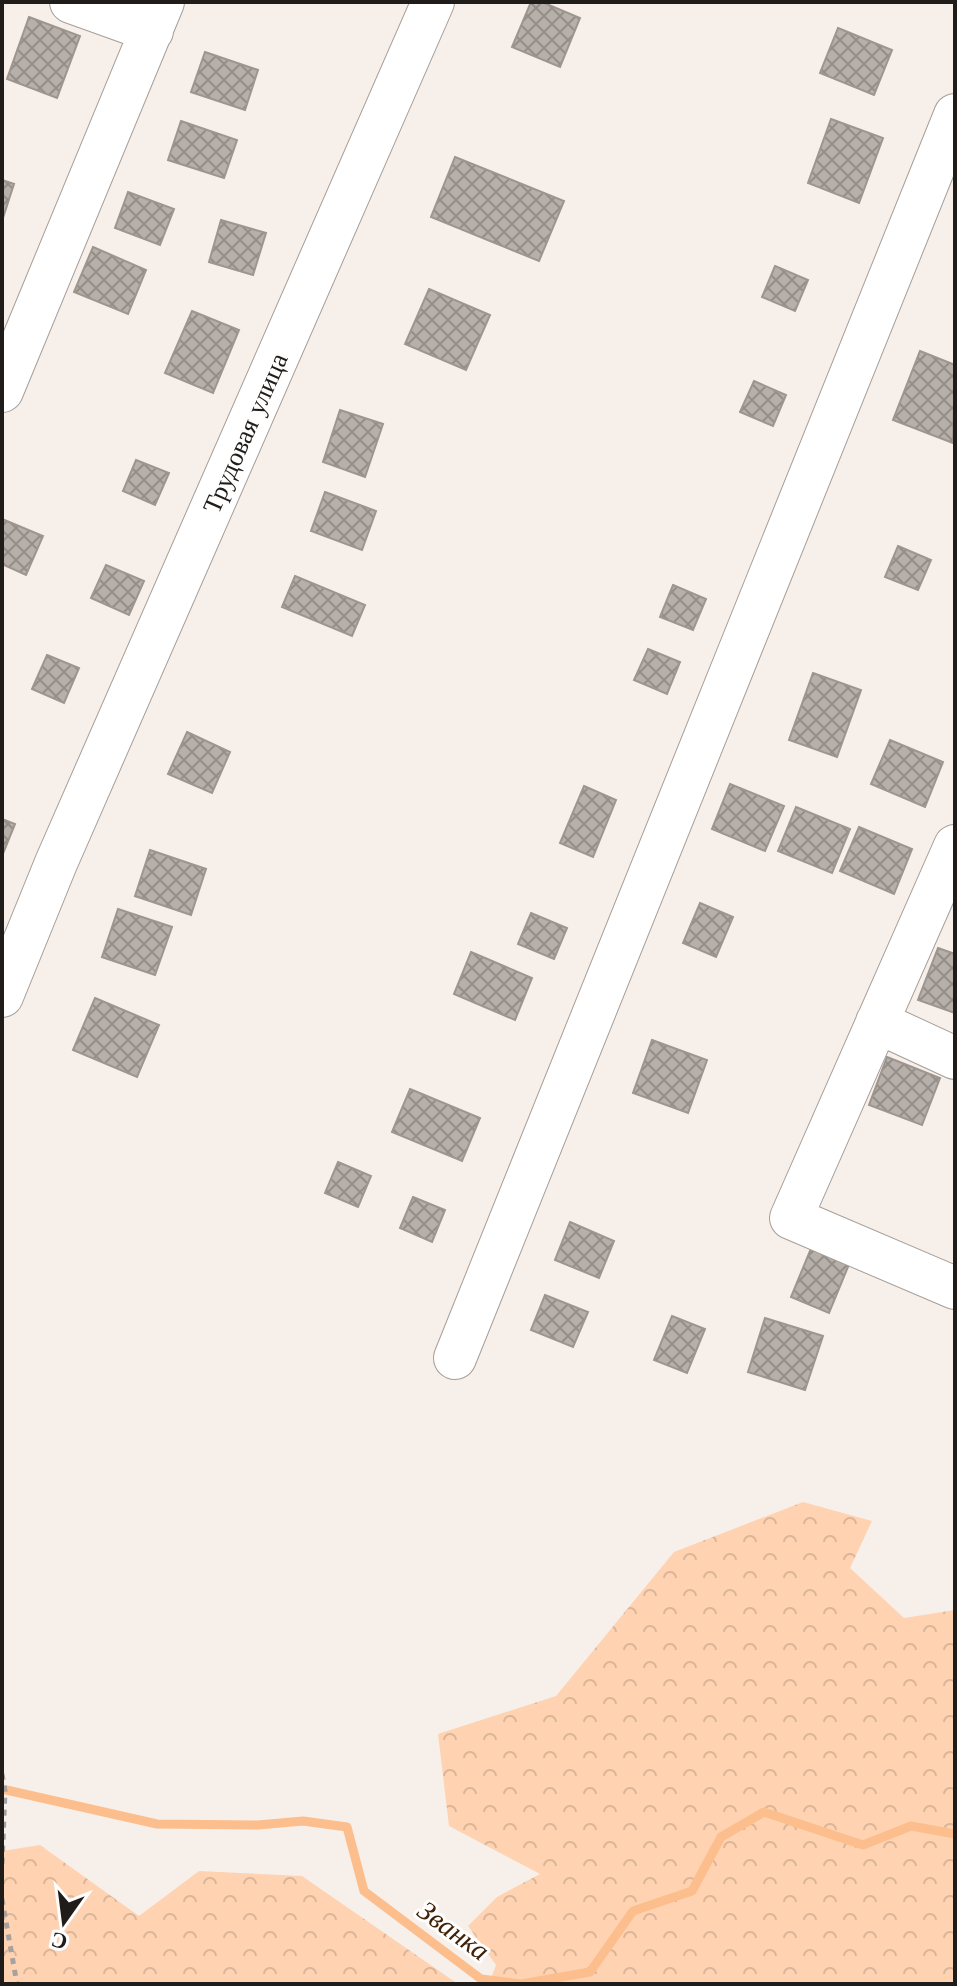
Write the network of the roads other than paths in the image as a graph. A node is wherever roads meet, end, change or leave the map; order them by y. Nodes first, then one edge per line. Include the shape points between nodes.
1 (71, 2) edge
2 (433, 2) edge
3 (157, 16) edge
4 (955, 115) edge
5 (2, 391) edge
6 (955, 846) edge
7 (2, 996) edge
8 (877, 1022) junction
9 (955, 1058) edge
10 (955, 1288) edge
11 (455, 1358) dead end

1 - 3 street
2 - 7 street, Трудовая улица
3 - 5 street
4 - 11 street
6 - 8 street
8 - 9 street
8 - 10 street via 791,1218

